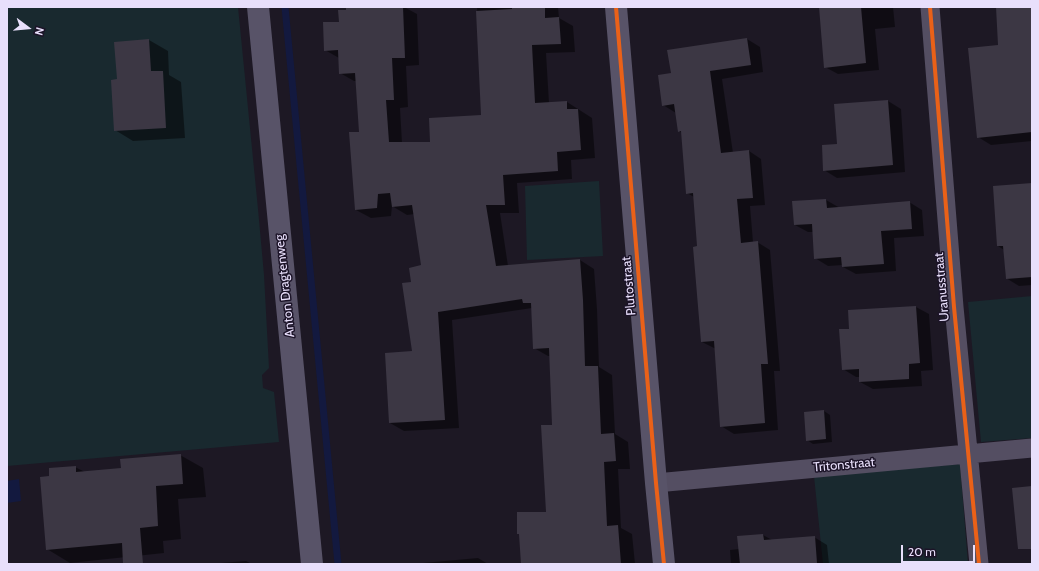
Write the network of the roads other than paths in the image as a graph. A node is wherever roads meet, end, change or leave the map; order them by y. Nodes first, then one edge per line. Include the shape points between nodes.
1 (258, 7) edge
2 (616, 7) edge
3 (930, 7) edge
4 (1032, 448) edge
5 (968, 453) junction
6 (656, 483) junction
7 (312, 564) edge
8 (664, 564) edge
9 (979, 564) edge

1 - 7 street, Anton Dragtenweg
2 - 6 street, Plutostraat
3 - 5 street, Uranusstraat
4 - 5 street, Tritonstraat
5 - 6 street, Tritonstraat
5 - 9 street, Uranusstraat
6 - 8 street, Plutostraat

